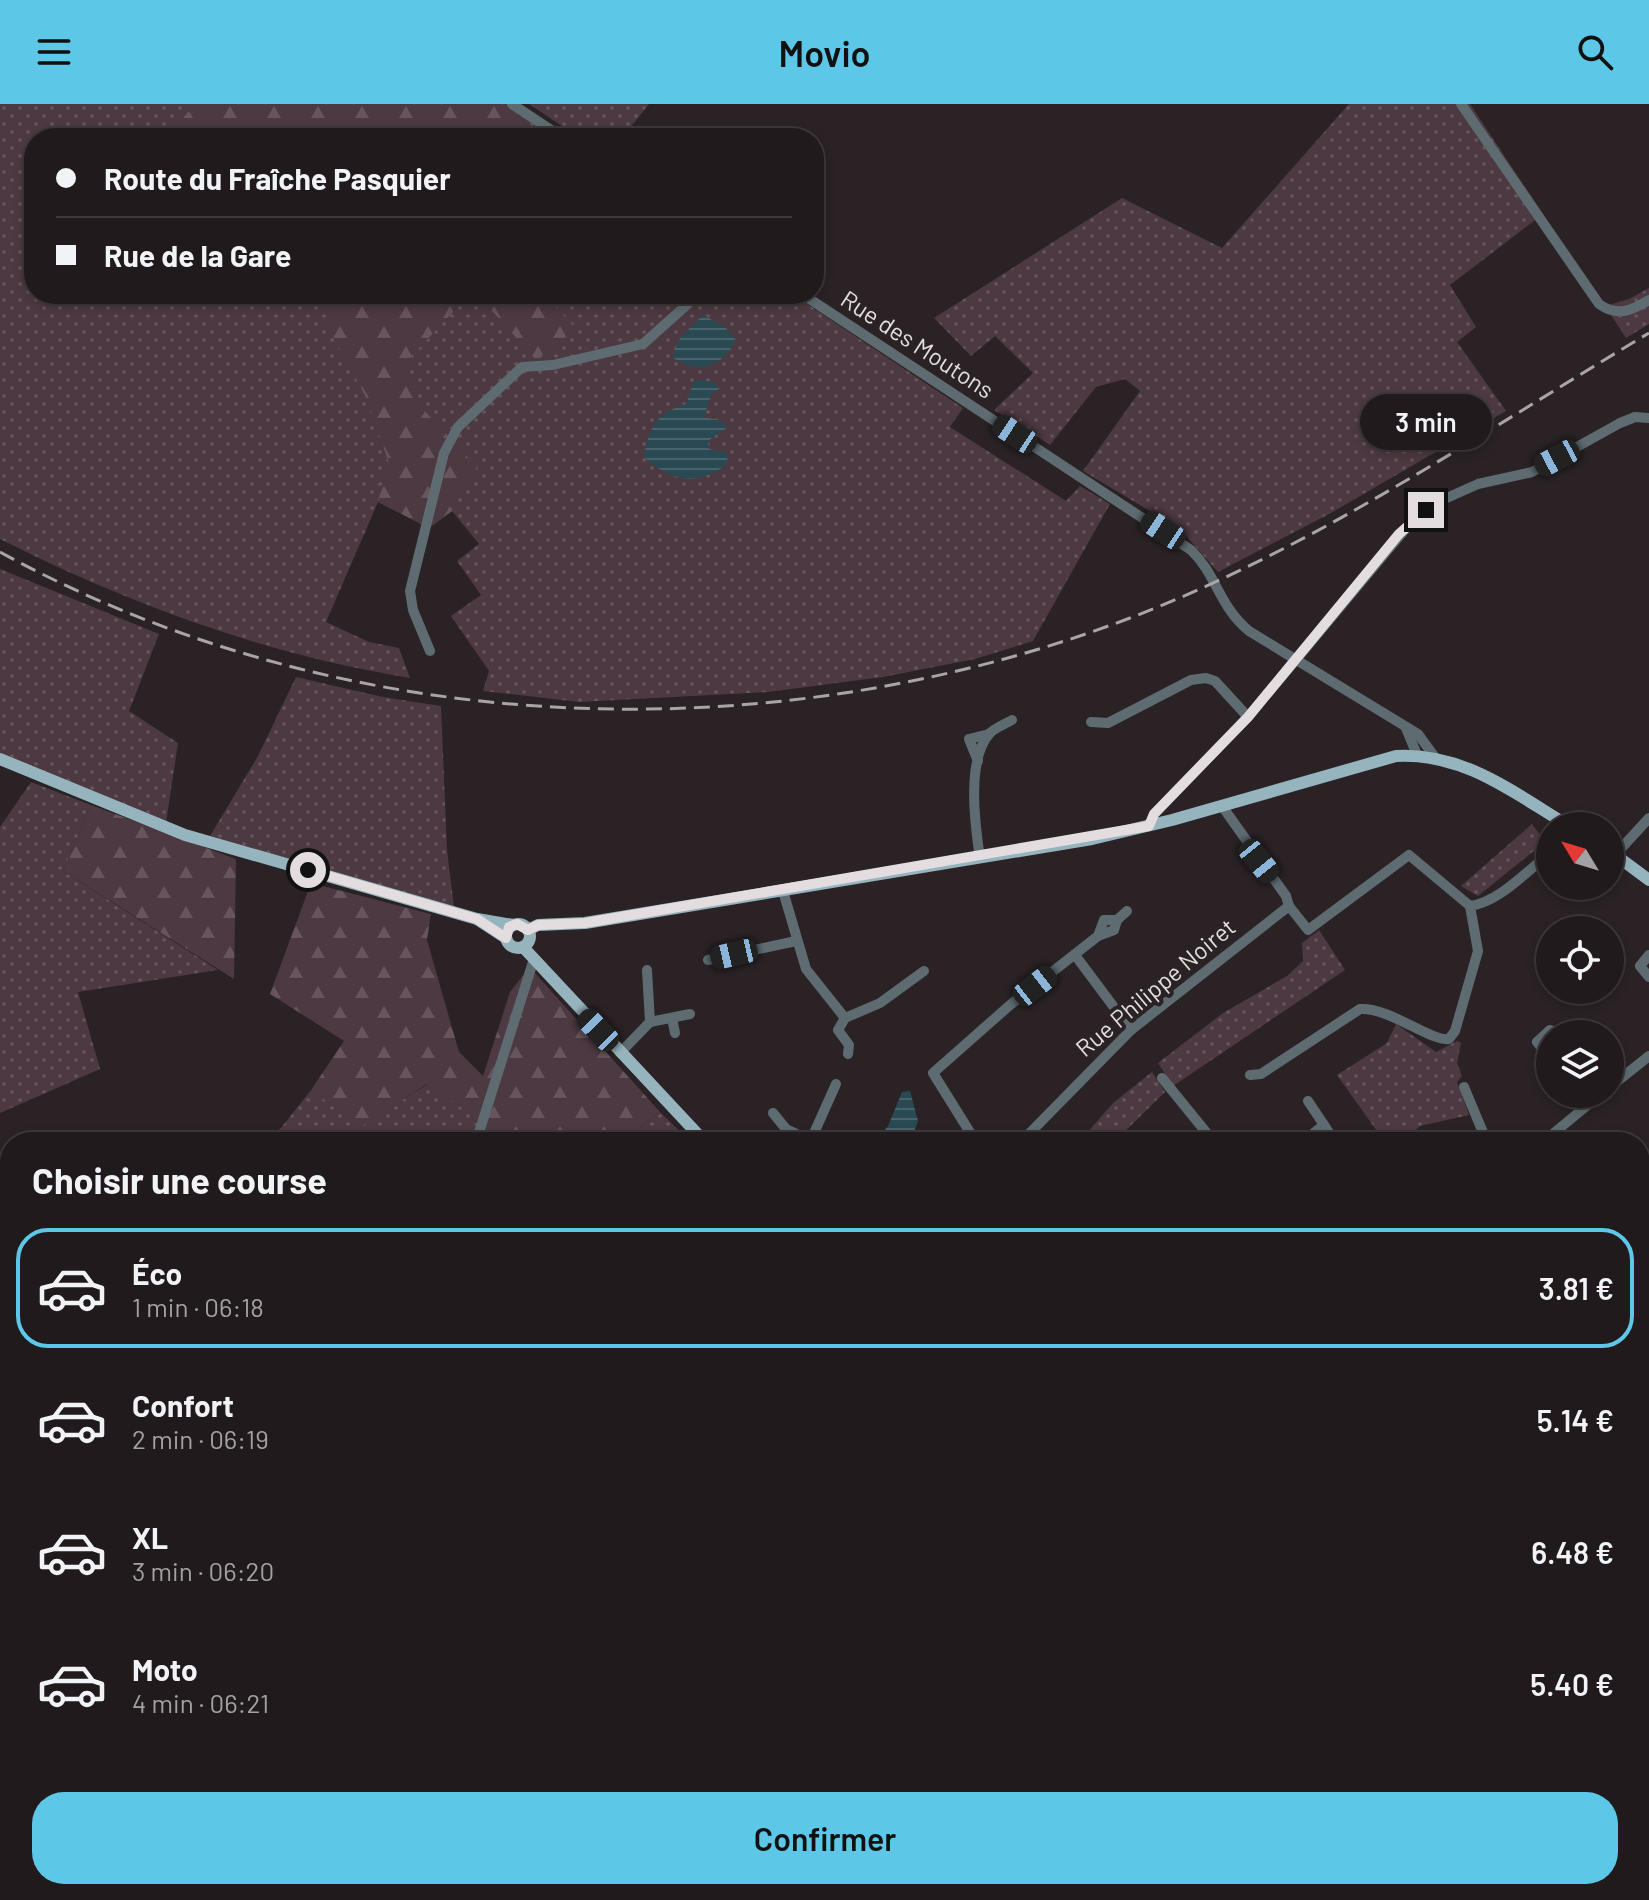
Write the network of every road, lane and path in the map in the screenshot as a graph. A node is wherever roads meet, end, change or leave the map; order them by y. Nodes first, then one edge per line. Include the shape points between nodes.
1 (512, 104) edge
2 (1461, 104) edge
3 (548, 128) edge
4 (1649, 300) edge
5 (688, 304) edge
6 (817, 304) edge
7 (1649, 418) edge
8 (430, 651) dead end
9 (1297, 660) junction
10 (1248, 717) junction
11 (1012, 720) dead end
12 (1091, 722) dead end
13 (1406, 728) junction
14 (989, 734) junction
15 (1417, 755) junction
16 (1434, 756) junction
17 (0, 759) edge
18 (978, 761) junction
19 (1222, 806) junction
20 (1545, 812) edge
21 (1649, 818) edge
22 (1149, 826) junction
23 (1624, 842) edge
24 (980, 858) junction
25 (1624, 861) edge
26 (1536, 864) edge
27 (1649, 880) edge
28 (783, 891) junction
29 (1289, 906) junction
30 (1470, 906) junction
31 (1127, 911) dead end
32 (477, 919) junction
33 (513, 925) junction
34 (528, 930) junction
35 (506, 938) junction
36 (796, 941) junction
37 (523, 947) junction
38 (1075, 955) junction
39 (1649, 955) edge
40 (708, 960) dead end
41 (533, 962) junction
42 (647, 970) dead end
43 (924, 971) dead end
44 (1649, 977) edge
45 (690, 1014) dead end
46 (672, 1018) junction
47 (845, 1018) junction
48 (650, 1022) junction
49 (1131, 1030) junction
50 (675, 1033) dead end
51 (620, 1053) junction
52 (848, 1054) dead end
53 (1649, 1056) edge
54 (1250, 1075) dead end
55 (1624, 1076) edge
56 (1162, 1078) dead end
57 (836, 1084) dead end
58 (1464, 1087) dead end
59 (1308, 1101) dead end
60 (1584, 1108) edge
61 (773, 1113) dead end
62 (1324, 1125) junction
63 (479, 1132) edge
64 (695, 1132) edge
65 (792, 1132) edge
66 (814, 1132) edge
67 (970, 1132) edge
68 (1031, 1132) edge
69 (1205, 1132) edge
70 (1315, 1132) edge
71 (1329, 1132) edge
72 (1483, 1132) edge
73 (1555, 1132) edge

1 - 3 street
2 - 4 street via 1599,304 1623,312
5 - 8 street via 643,344 522,367 458,427 444,453 410,591
6 - 9 street, Rue des Moutons via 1191,550 1223,605 1249,631
7 - 9 street via 1635,417 1532,472 1478,484 1426,510 1399,534
9 - 10 street
9 - 13 street
10 - 12 street via 1206,678 1191,680 1108,723
10 - 22 street via 1154,814
11 - 14 street
13 - 15 street
13 - 16 street via 1428,743
14 - 18 street
14 - 18 street via 969,739
15 - 16 main road
15 - 19 main road via 1370,761
16 - 20 main road via 1471,768
17 - 32 main road via 198,839
18 - 24 street via 973,789
19 - 22 main road
19 - 29 street
21 - 23 street
22 - 24 main road
24 - 28 main road
25 - 27 main road
26 - 30 street via 1502,891
28 - 34 main road
28 - 36 street
29 - 30 street via 1308,930 1409,855
29 - 49 street, Rue Philippe Noiret
30 - 54 street via 1478,951 1449,1039 1360,1009 1261,1074
31 - 38 street via 1117,920 1104,920 1098,936
32 - 33 main road
32 - 35 main road
33 - 34 main road
33 - 35 main road
34 - 37 main road via 530,938
35 - 37 main road via 511,946
36 - 40 street
36 - 47 street via 810,977
37 - 41 main road
38 - 49 street
38 - 67 street via 933,1073
39 - 44 street via 1640,966
41 - 51 main road
41 - 63 street
42 - 48 street
43 - 47 street via 880,1003
45 - 46 street
46 - 48 street
46 - 50 street
47 - 52 street via 838,1030 849,1045
48 - 51 street
49 - 68 street, Rue Philippe Noiret
51 - 64 main road
53 - 55 street
56 - 69 street
57 - 66 street
58 - 72 street
59 - 62 street
60 - 73 street
61 - 65 street
62 - 70 street
62 - 71 street

